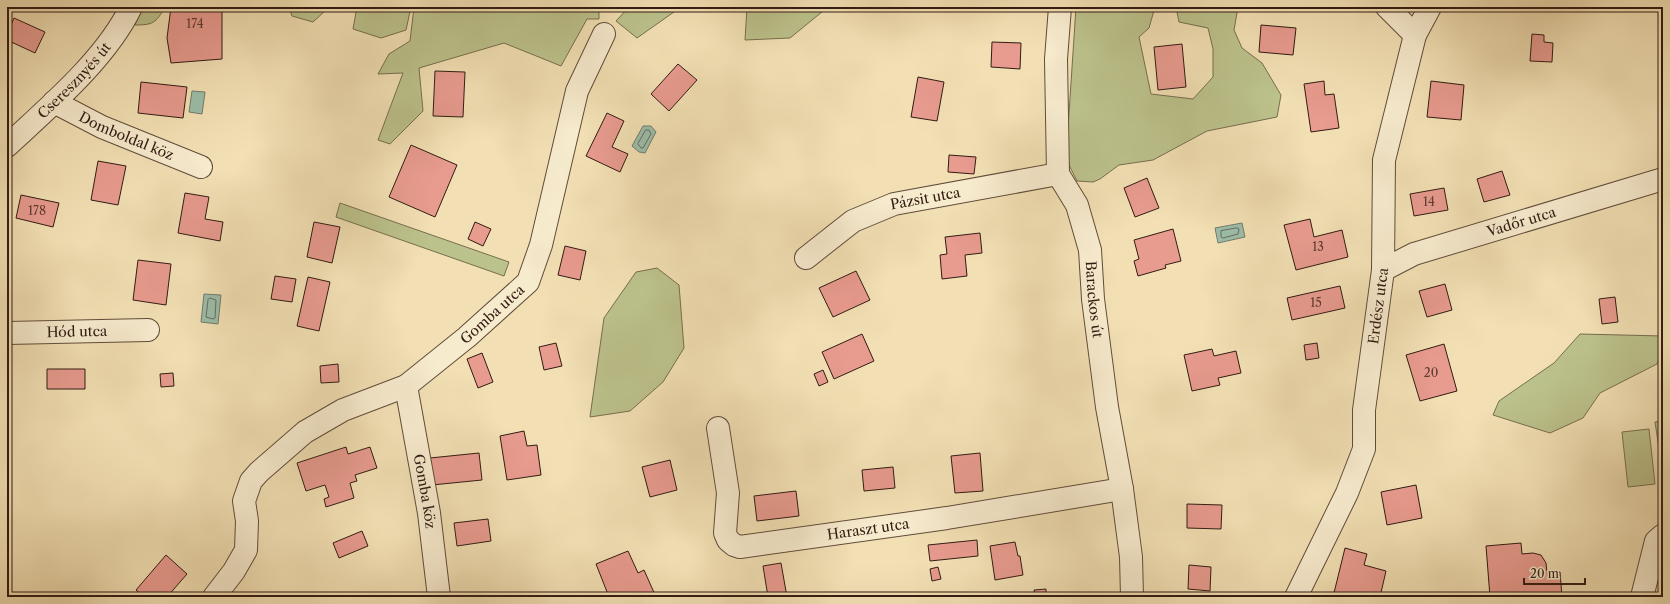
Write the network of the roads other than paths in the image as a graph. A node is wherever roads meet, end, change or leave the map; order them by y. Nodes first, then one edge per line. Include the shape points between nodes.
1 (131, 7) edge
2 (1060, 7) edge
3 (1386, 7) edge
4 (1430, 7) edge
5 (604, 34) dead end
6 (1415, 35) junction
7 (54, 102) junction
8 (7, 146) edge
9 (201, 167) dead end
10 (1058, 174) junction
11 (1663, 179) edge
12 (806, 258) dead end
13 (1383, 270) junction
14 (148, 330) dead end
15 (7, 333) edge
16 (406, 386) junction
17 (718, 428) dead end
18 (1122, 489) junction
19 (1663, 535) edge
20 (214, 597) edge
21 (440, 597) edge
22 (1132, 597) edge
23 (1296, 597) edge
24 (1642, 597) edge

1 - 7 street, Cseresznyés út via 105,49
2 - 10 street via 1056,59
3 - 6 street
4 - 6 street, Erdész utca
5 - 16 street, Gomba utca via 577,91 542,245 528,282
6 - 13 street, Erdész utca via 1384,160
7 - 8 street, Cseresznyés út
7 - 9 street, Domboldal köz via 102,126
10 - 12 street, Pázsit utca via 894,204 854,221
10 - 18 street, Barackos út via 1077,205 1090,250 1106,407
11 - 13 street, Vadőr utca via 1414,254
13 - 23 street, Erdész utca via 1364,410 1364,449 1347,492
14 - 15 street, Hód utca
16 - 20 street, Gomba utca via 343,410 305,432 259,472 250,482 244,501 247,521 246,550
16 - 21 street, Gomba köz via 429,513
17 - 18 street, Haraszt utca via 728,493 725,533 728,540 740,547 948,518
18 - 22 street, Barackos út via 1131,557
19 - 24 street via 1656,541

